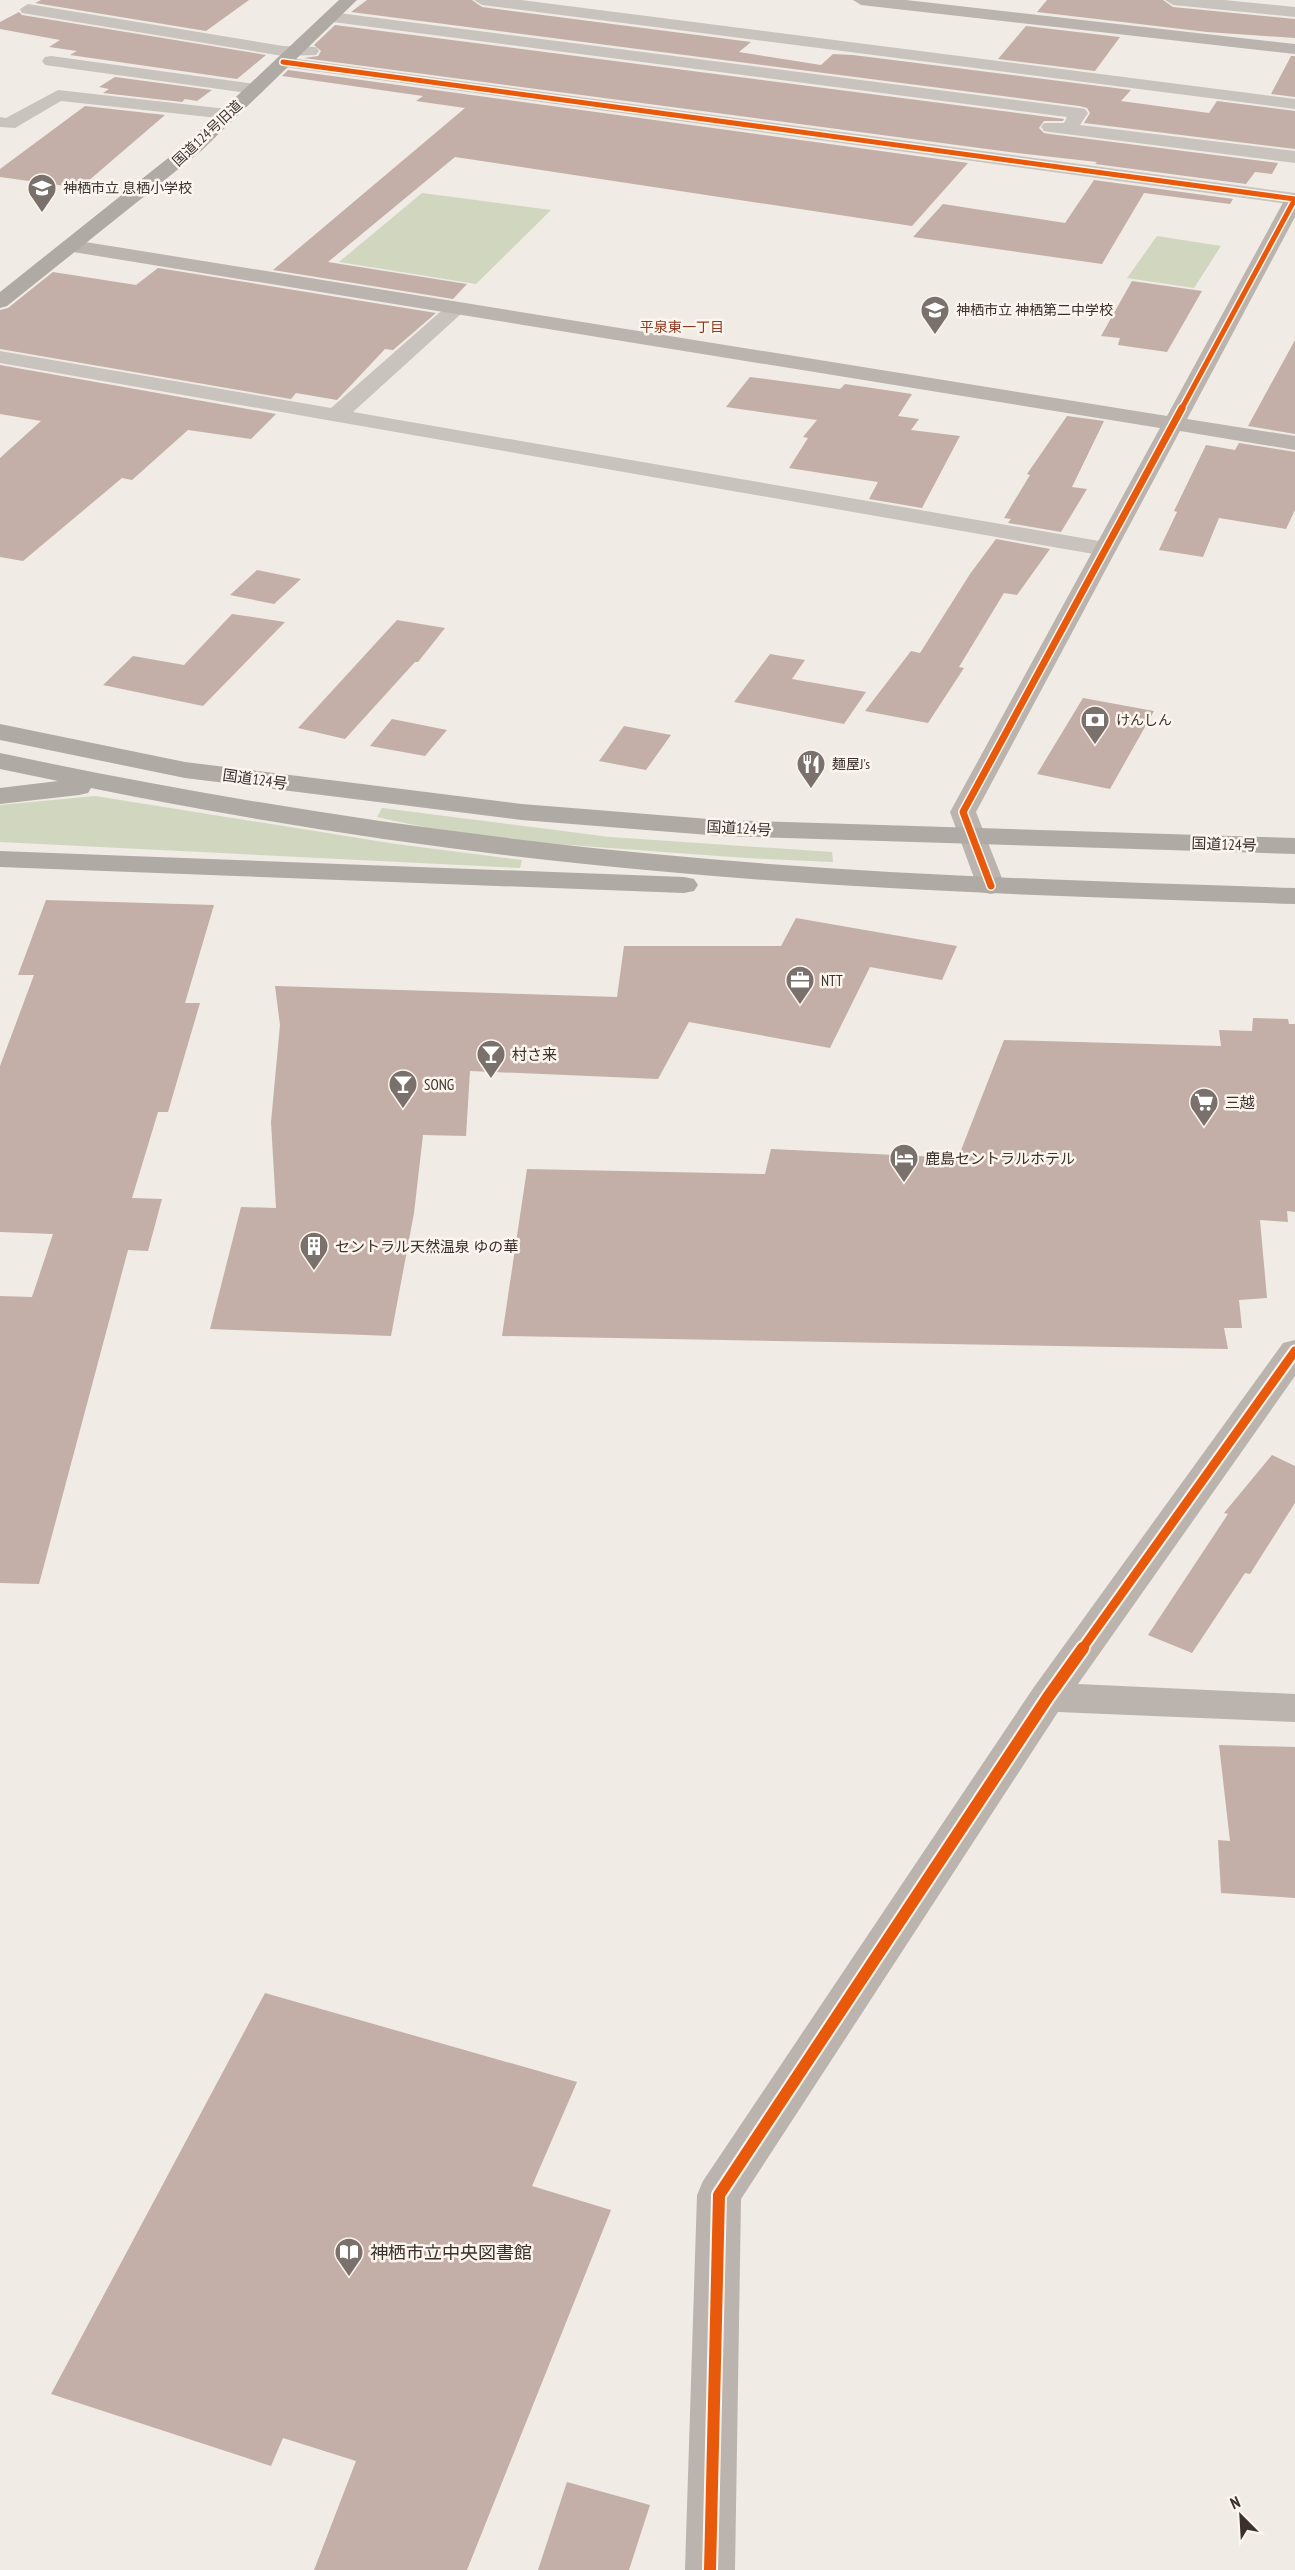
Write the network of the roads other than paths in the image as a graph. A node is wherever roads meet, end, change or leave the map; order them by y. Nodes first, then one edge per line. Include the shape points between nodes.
1 (350, 0) edge
2 (482, 0) edge
3 (861, 0) edge
4 (1173, 0) edge
5 (28, 9) dead end
6 (1295, 12) edge
7 (331, 17) junction
8 (1295, 49) edge
9 (290, 55) junction
10 (401, 60) dead end
11 (51, 61) dead end
12 (255, 89) junction
13 (1295, 104) edge
14 (227, 114) junction
15 (0, 122) edge
16 (1009, 122) dead end
17 (1069, 129) junction
18 (1295, 156) edge
19 (1295, 199) edge
20 (73, 246) junction
21 (0, 302) edge
22 (455, 309) junction
23 (0, 357) edge
24 (334, 416) junction
25 (1175, 424) junction
26 (1295, 443) edge
27 (1105, 549) junction
28 (0, 732) edge
29 (0, 761) edge
30 (185, 770) junction
31 (102, 784) junction
32 (0, 796) edge
33 (972, 837) junction
34 (1295, 846) edge
35 (0, 859) edge
36 (991, 886) junction
37 (1295, 896) edge
38 (1295, 1351) edge
39 (1048, 1697) junction
40 (1295, 1708) edge
41 (710, 2570) edge

1 - 7 highway, 国道124号旧道
2 - 13 street
3 - 8 street
4 - 6 street
5 - 9 street
7 - 9 highway, 国道124号旧道
7 - 17 street via 1079,113
9 - 10 street
9 - 12 highway, 国道124号旧道
9 - 19 street
11 - 12 street
12 - 14 highway, 国道124号旧道
14 - 15 street via 58,95 9,124
14 - 20 highway, 国道124号旧道 via 194,147
16 - 17 street
17 - 18 street
19 - 25 street
20 - 21 highway, 国道124号旧道
20 - 22 street
22 - 24 street
22 - 25 street
23 - 24 street
24 - 27 street
25 - 26 street
25 - 27 street
27 - 33 street via 963,812
28 - 30 highway, 国道124号
29 - 31 highway, 国道124号
30 - 31 highway, 国道124号
30 - 33 highway, 国道124号 via 522,812 721,828
31 - 32 highway, 国道124号
31 - 36 highway, 国道124号 via 366,830 519,848 747,871
33 - 34 highway, 国道124号
33 - 36 street
35 - 36 highway, 国道124号 via 750,888 886,890
36 - 37 highway, 国道124号
38 - 39 street
39 - 40 street
39 - 41 street via 718,2195

